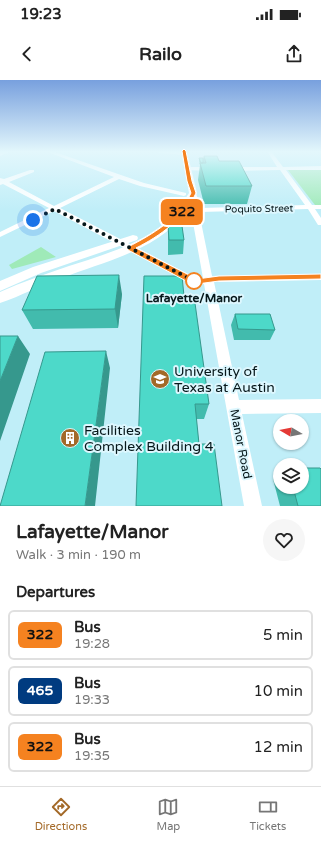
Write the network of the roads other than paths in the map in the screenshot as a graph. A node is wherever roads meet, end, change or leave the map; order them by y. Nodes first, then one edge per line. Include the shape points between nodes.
1 (32, 171) dead end
2 (102, 171) edge
3 (188, 171) edge
4 (283, 171) edge
5 (118, 177) junction
6 (1, 182) edge
7 (189, 194) junction
8 (309, 208) junction
9 (321, 208) edge
10 (55, 209) junction
11 (197, 210) junction
12 (321, 223) edge
13 (0, 235) edge
14 (126, 246) junction
15 (321, 277) edge
16 (209, 280) junction
17 (0, 286) edge
18 (0, 298) edge
19 (321, 406) edge
20 (234, 407) junction
21 (252, 506) edge

1 - 6 street
2 - 5 street
3 - 7 main road
4 - 8 street
5 - 7 street via 158,190
5 - 10 street
6 - 10 street
7 - 11 street, Manor Road
7 - 14 main road via 186,208 172,223 150,238
8 - 9 street, Poquito Street
8 - 11 street, Poquito Street
8 - 12 street
10 - 13 street
10 - 14 street
11 - 16 street, Manor Road via 196,217
14 - 16 street via 191,280
14 - 17 main road via 37,270
14 - 18 main road
15 - 16 street
16 - 20 street, Manor Road
19 - 20 street
20 - 21 street, Manor Road

